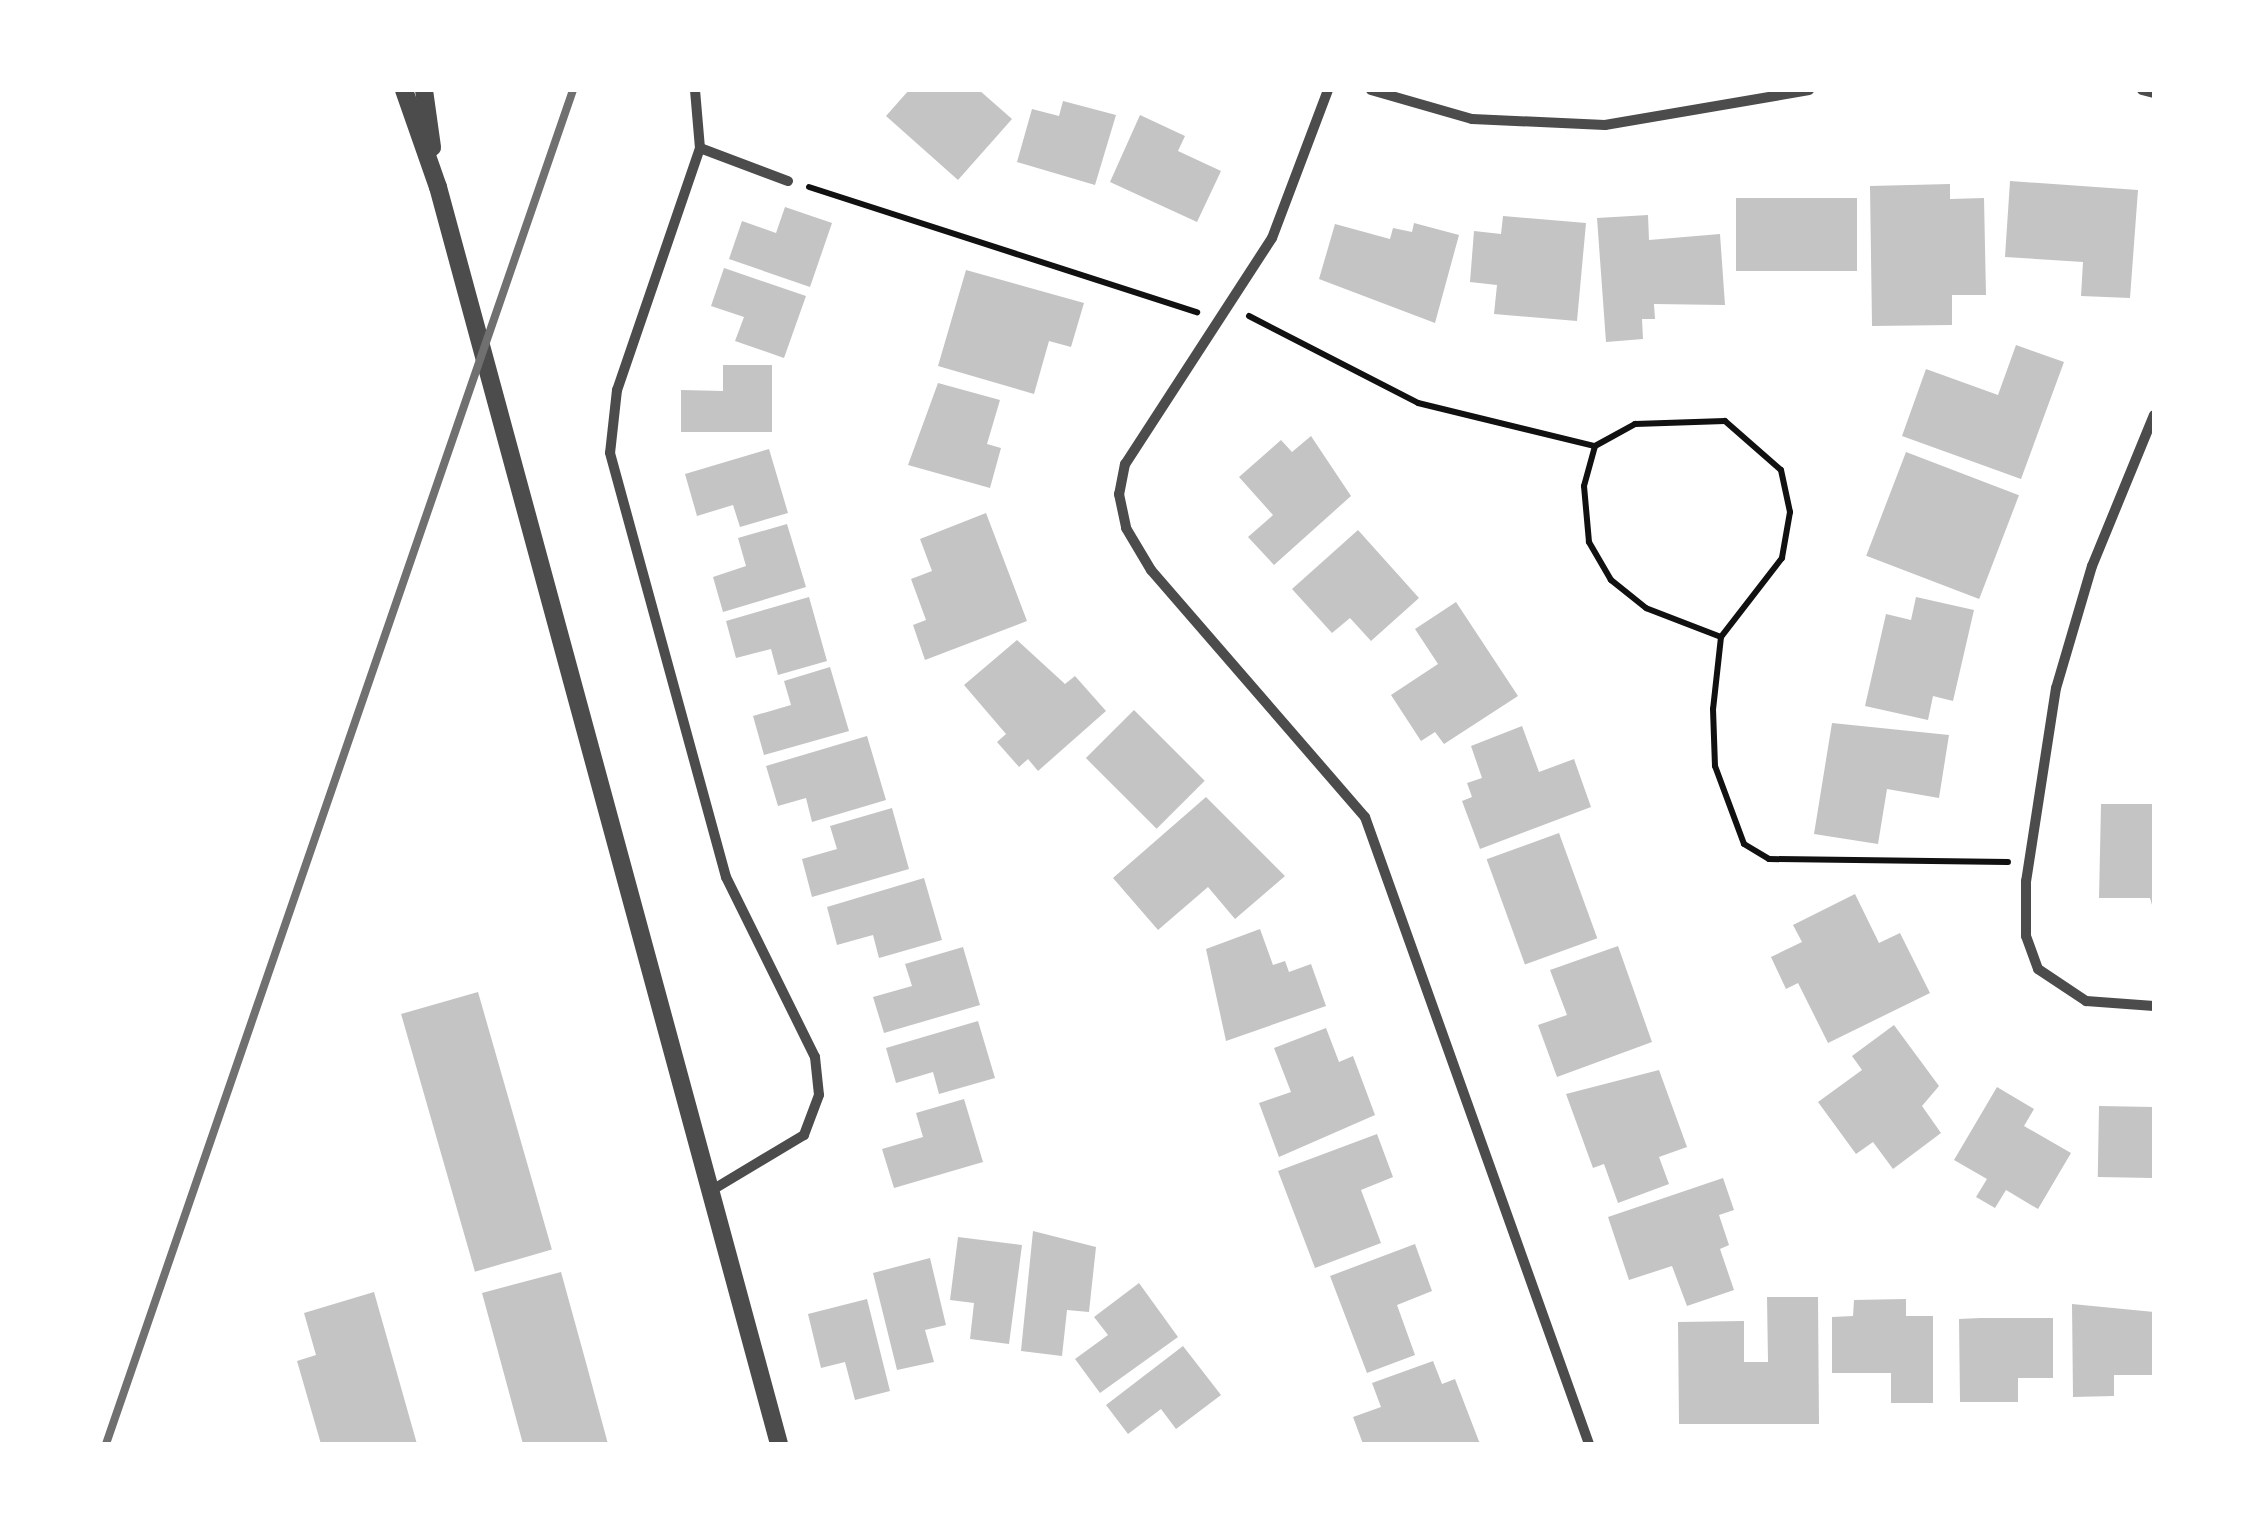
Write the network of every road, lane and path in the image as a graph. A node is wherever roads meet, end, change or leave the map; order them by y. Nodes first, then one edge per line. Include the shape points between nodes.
1 (404, 90) edge
2 (424, 90) edge
3 (695, 90) edge
4 (1328, 90) edge
5 (1370, 90) edge
6 (1809, 90) edge
7 (2142, 90) edge
8 (2154, 93) edge
9 (700, 148) junction
10 (788, 181) dead end
11 (438, 187) junction
12 (2154, 414) edge
13 (1721, 637) junction
14 (2009, 862) dead end
15 (2154, 1006) edge
16 (712, 1190) junction
17 (779, 1444) edge
18 (1589, 1444) edge

1 - 11 street
2 - 11 street
3 - 9 street
4 - 18 street via 1272,238 1125,464 1122,511 1151,570 1365,817
5 - 6 street via 1472,119 1605,125
7 - 8 street
9 - 10 street
9 - 16 street via 617,390 610,453 726,877 815,1057 818,1095 804,1135
11 - 16 street
12 - 15 street via 2092,566 2056,688 2026,936 2038,969 2062,992
13 - 13 path via 1782,558 1790,512 1781,470 1725,421 1635,424 1594,446 1584,486 1589,542 1611,580 1646,608
13 - 14 path via 1714,766 1744,844 1769,859
16 - 17 street

